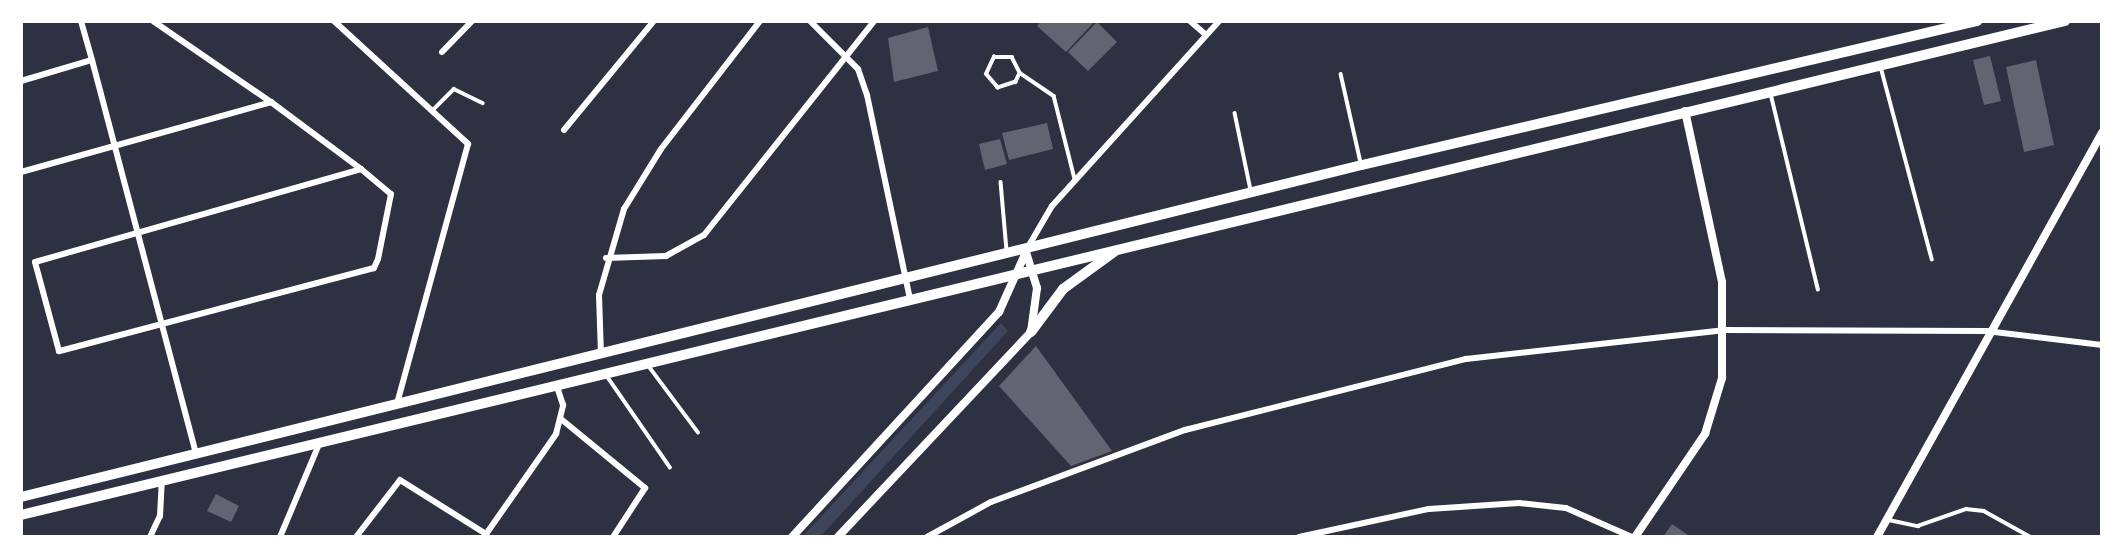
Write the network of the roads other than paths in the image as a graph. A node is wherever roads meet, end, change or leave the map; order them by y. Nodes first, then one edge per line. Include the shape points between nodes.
1 (81, 21) edge
2 (153, 21) edge
3 (334, 21) edge
4 (472, 21) edge
5 (654, 21) edge
6 (760, 21) edge
7 (810, 21) edge
8 (874, 21) edge
9 (1190, 21) edge
10 (1219, 21) edge
11 (1977, 21) edge
12 (2065, 21) edge
13 (1206, 35) junction
14 (442, 52) dead end
15 (846, 54) junction
16 (92, 60) junction
17 (1880, 65) junction
18 (1020, 74) junction
19 (1341, 74) dead end
20 (21, 81) edge
21 (1770, 92) junction
22 (271, 102) junction
23 (483, 103) dead end
24 (434, 109) junction
25 (1685, 111) junction
26 (1235, 113) dead end
27 (564, 130) dead end
28 (2102, 132) edge
29 (114, 146) junction
30 (1362, 165) junction
31 (361, 169) junction
32 (21, 172) edge
33 (1076, 181) junction
34 (1001, 182) dead end
35 (1252, 195) junction
36 (138, 231) junction
37 (1125, 246) junction
38 (1026, 251) junction
39 (1007, 257) junction
40 (606, 258) junction
41 (1933, 259) dead end
42 (1035, 270) junction
43 (1013, 275) junction
44 (906, 282) junction
45 (1818, 289) dead end
46 (910, 299) junction
47 (163, 323) junction
48 (1725, 330) junction
49 (1986, 331) junction
50 (1031, 332) junction
51 (2102, 345) edge
52 (601, 357) junction
53 (647, 364) junction
54 (606, 374) junction
55 (557, 386) junction
56 (397, 407) junction
57 (561, 419) junction
58 (698, 432) dead end
59 (321, 441) junction
60 (197, 456) junction
61 (670, 467) dead end
62 (162, 481) junction
63 (21, 497) edge
64 (21, 515) edge
65 (1887, 519) junction
66 (485, 536) edge
67 (150, 537) edge
68 (279, 537) edge
69 (356, 537) edge
70 (613, 537) edge
71 (792, 537) edge
72 (838, 537) edge
73 (927, 537) edge
74 (1299, 537) edge
75 (1633, 537) edge
76 (1877, 537) edge
77 (2031, 537) edge

1 - 16 street
2 - 22 street
3 - 24 street
4 - 14 street
5 - 27 street
6 - 40 street via 639,180
7 - 15 street
8 - 15 street
9 - 13 street
10 - 13 street
11 - 30 highway
12 - 17 highway
13 - 33 street
15 - 40 street via 704,235 666,256
15 - 44 street via 867,95
16 - 20 street
16 - 29 street
17 - 21 highway
17 - 41 lane
18 - 18 lane via 1019,64 1003,54 987,64 986,74 998,88 1016,82
18 - 33 lane via 1054,96 1062,111
19 - 30 lane
21 - 25 highway
21 - 45 lane
22 - 29 street
22 - 31 street
23 - 24 lane via 454,89
24 - 56 street via 466,137 469,152
25 - 37 highway
25 - 48 street via 1717,254
26 - 35 lane
28 - 49 street
29 - 32 street
29 - 36 street
30 - 35 highway
31 - 36 street
31 - 47 street via 393,198 374,268
33 - 38 street
34 - 39 lane
35 - 38 highway
36 - 47 street
36 - 47 street via 35,262 60,351
37 - 42 highway
37 - 50 highway via 1063,289
38 - 39 highway
38 - 42 street
38 - 43 street
39 - 44 highway
40 - 52 street via 596,319
42 - 43 highway
42 - 50 street via 1038,309
43 - 46 highway
43 - 71 street via 1012,294 999,312
44 - 46 street
44 - 52 highway
46 - 53 highway
47 - 60 street
48 - 49 street
48 - 73 street via 1466,359 1314,393 1092,463 991,502
48 - 75 street via 1717,411
49 - 51 street
49 - 65 street
50 - 72 street
52 - 56 highway
53 - 54 highway
53 - 58 lane
54 - 55 highway
54 - 61 lane
55 - 57 street
55 - 59 highway
56 - 60 highway
57 - 66 street
57 - 70 street via 645,488
59 - 62 highway
59 - 68 street
60 - 63 highway
62 - 64 highway
62 - 67 street via 160,516
65 - 76 street
65 - 77 lane via 1918,526 1966,509 1984,511
66 - 69 street via 400,480
74 - 75 street via 1429,509 1519,503 1566,508

